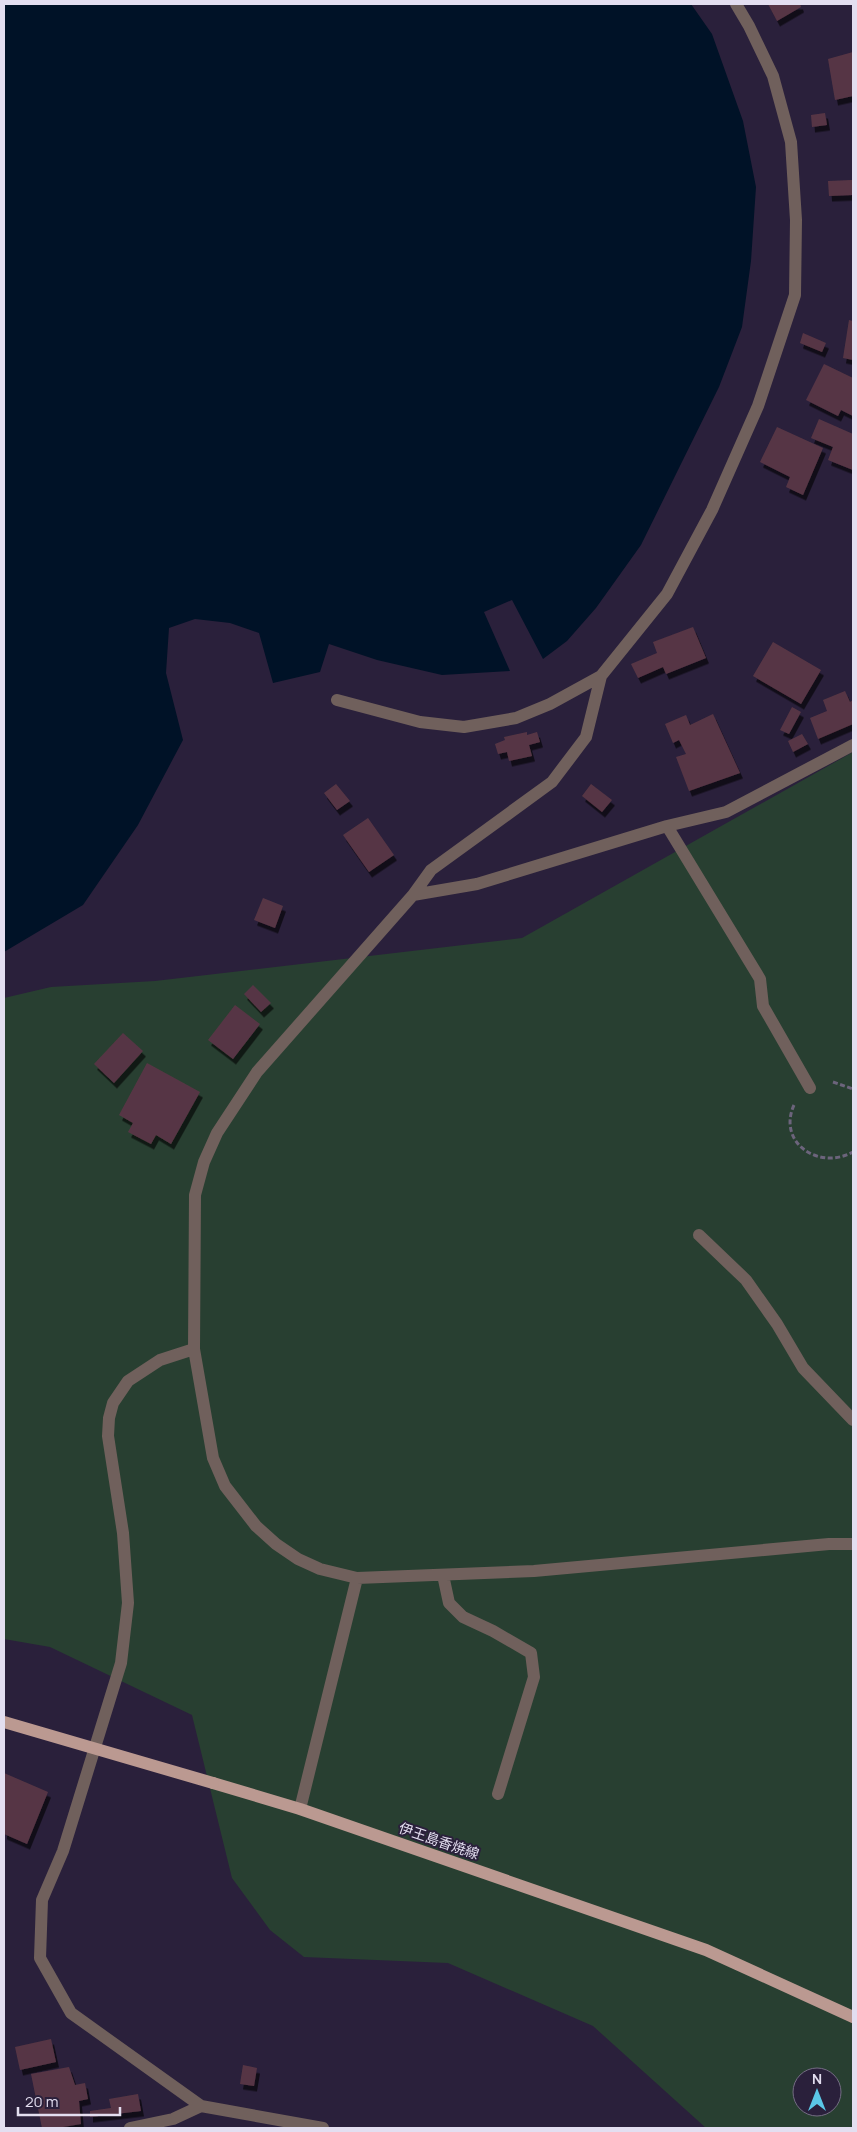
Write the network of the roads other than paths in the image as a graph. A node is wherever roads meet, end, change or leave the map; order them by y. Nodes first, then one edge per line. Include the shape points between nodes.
1 (736, 4) edge
2 (601, 676) junction
3 (337, 700) dead end
4 (853, 745) edge
5 (666, 826) junction
6 (414, 895) junction
7 (810, 1088) dead end
8 (699, 1235) dead end
9 (194, 1348) junction
10 (853, 1420) edge
11 (853, 1544) edge
12 (443, 1575) junction
13 (357, 1578) junction
14 (4, 1722) edge
15 (498, 1794) dead end
16 (300, 1809) junction
17 (853, 2017) edge
18 (201, 2106) junction
19 (130, 2128) edge
20 (323, 2128) edge

1 - 2 street via 773,76 791,142 796,220 795,295 758,406 712,510 668,594
2 - 3 street via 550,704 516,718 464,727 420,722
2 - 6 street via 586,738 552,782 431,870
4 - 5 street via 726,812
5 - 6 street via 477,884
5 - 7 street via 760,979 763,1006
6 - 9 street via 258,1072 217,1133 204,1162 195,1195
8 - 10 street via 746,1280 803,1368
9 - 13 street via 213,1458 225,1486 239,1506 276,1544 298,1559 320,1569
9 - 18 street via 160,1360 128,1381 109,1418 108,1436 128,1603 121,1663 63,1851 42,1900 40,1958 71,2013
11 - 12 street via 534,1571
12 - 13 street
12 - 15 street via 449,1603 463,1617 531,1653 534,1677
13 - 16 street
14 - 16 main road, 伊王島香焼線, bridge
16 - 17 main road, 伊王島香焼線 via 706,1950
18 - 19 street via 173,2119
18 - 20 street

